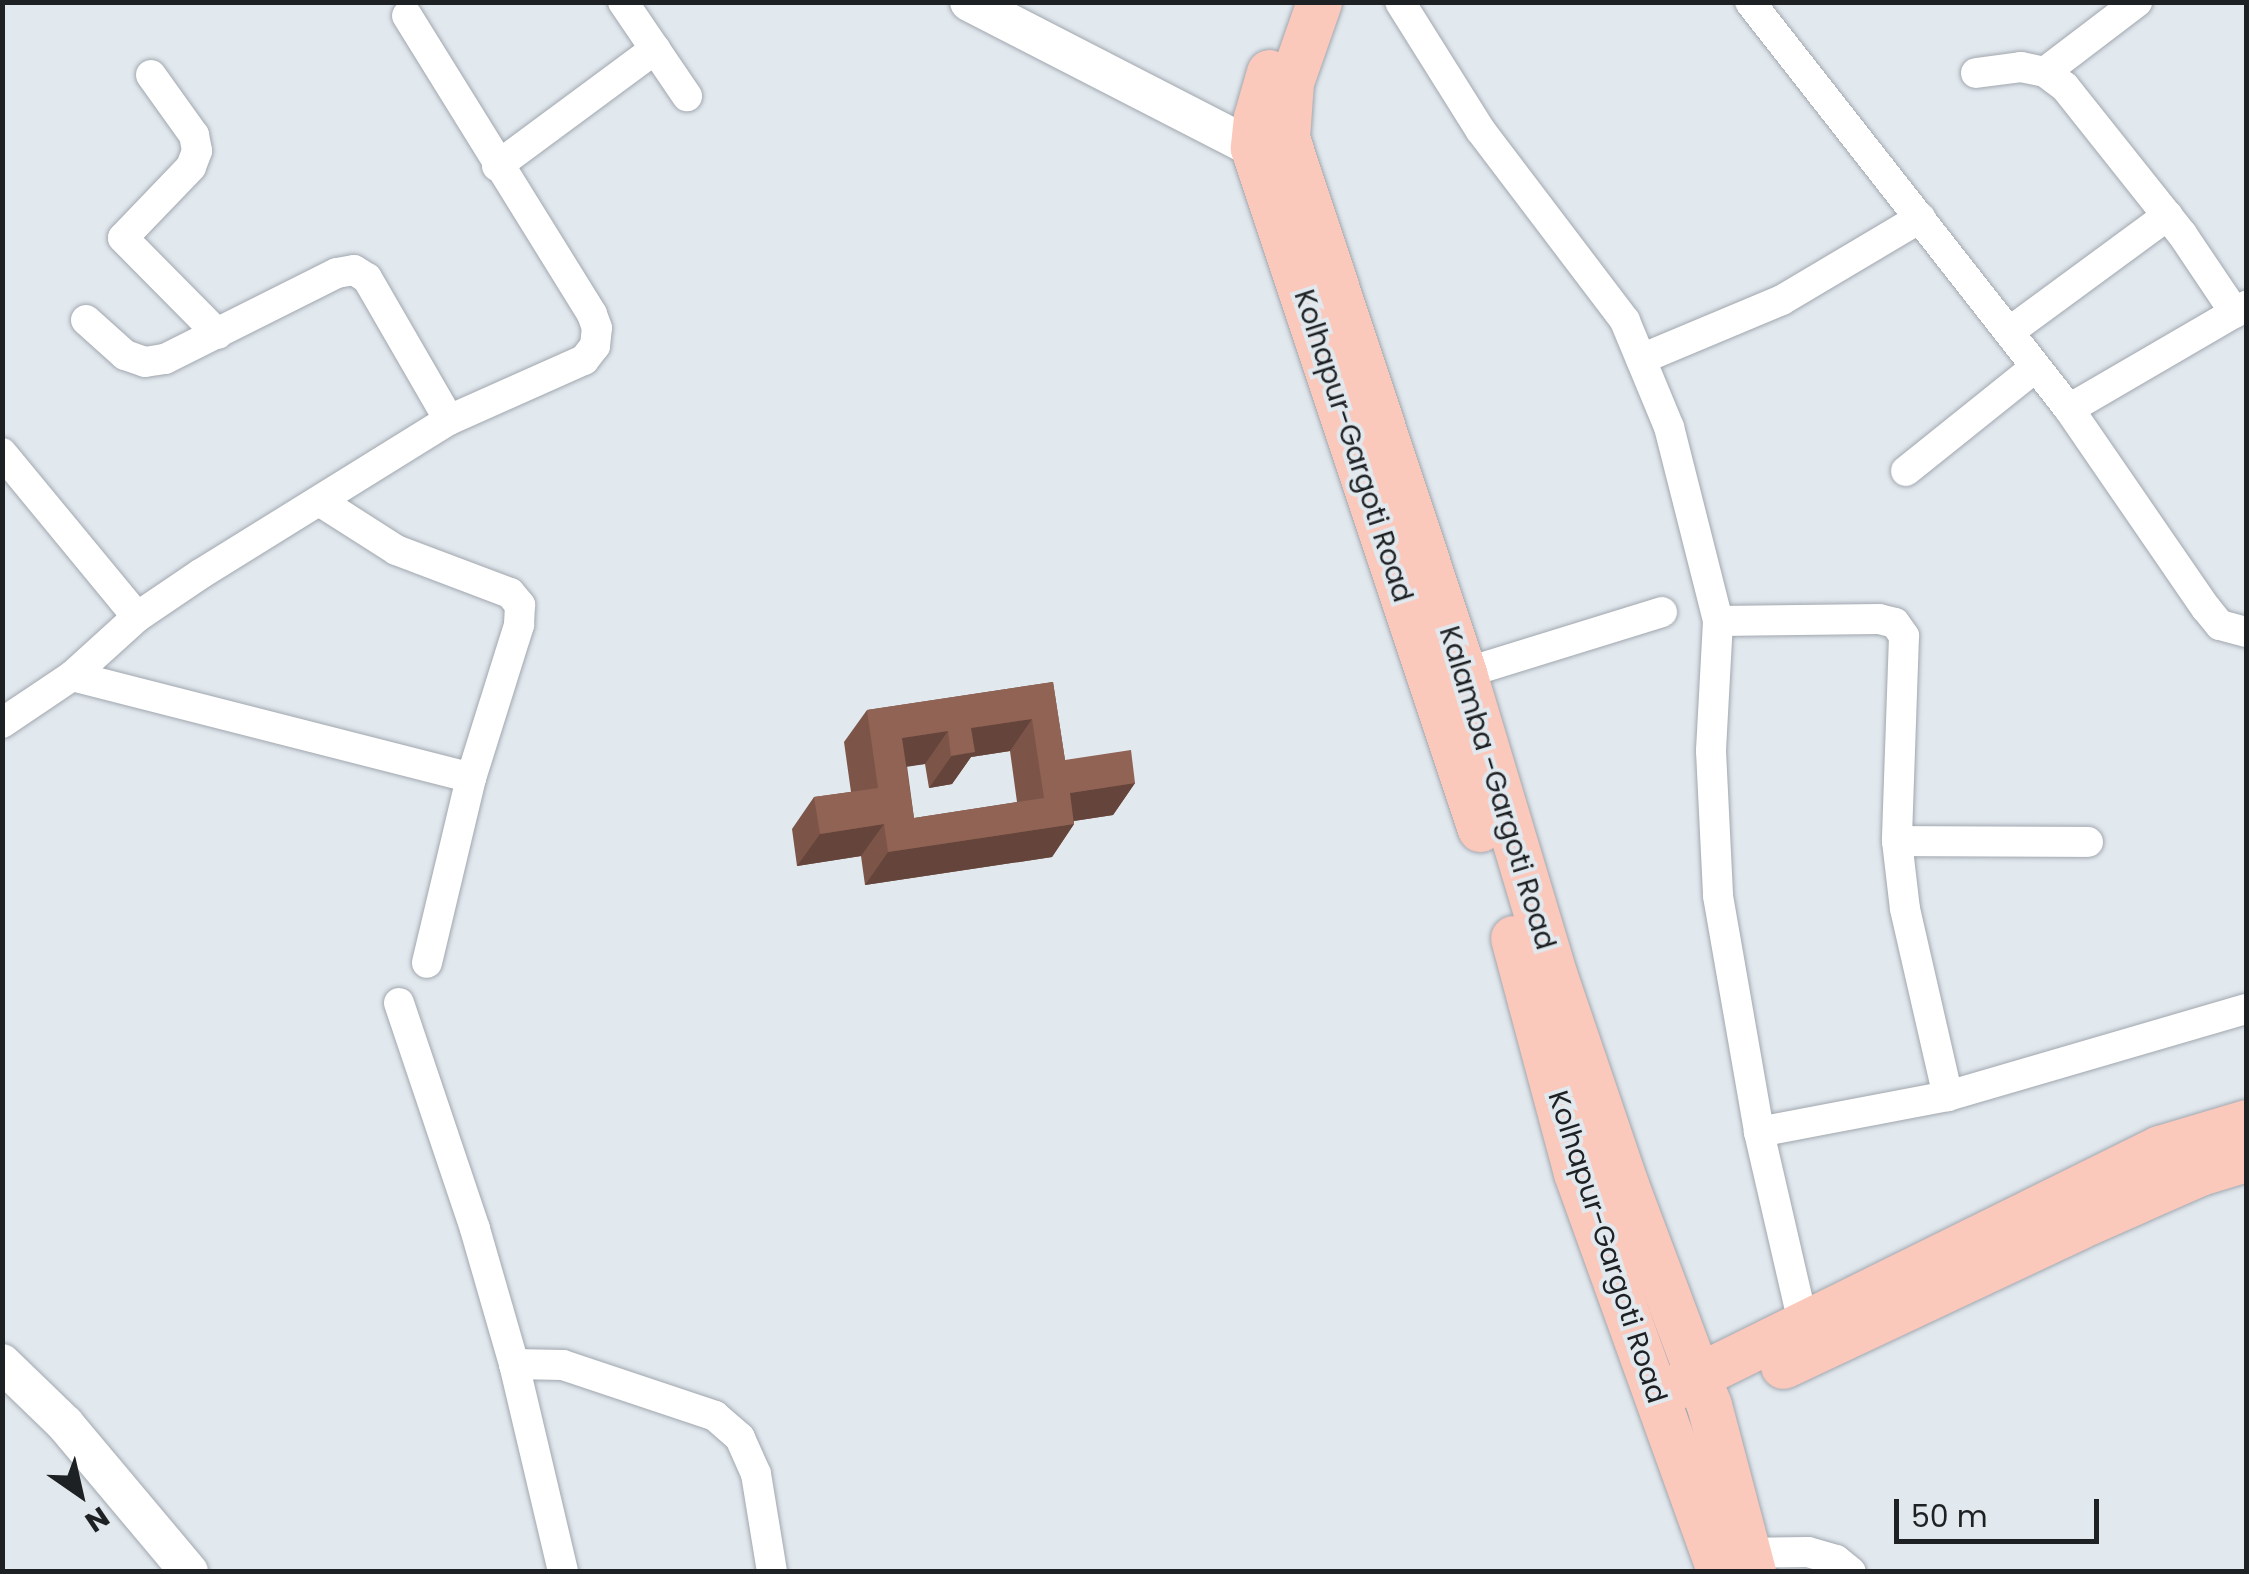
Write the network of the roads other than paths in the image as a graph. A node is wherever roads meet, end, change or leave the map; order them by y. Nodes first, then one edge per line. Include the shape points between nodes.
1 (623, 2) edge
2 (970, 2) edge
3 (1288, 2) edge
4 (1319, 2) edge
5 (1400, 2) edge
6 (1750, 2) edge
7 (2136, 2) edge
8 (406, 16) dead end
9 (655, 49) junction
10 (1976, 72) dead end
11 (2045, 72) junction
12 (152, 75) dead end
13 (688, 96) dead end
14 (1253, 148) junction
15 (497, 166) junction
16 (1297, 172) junction
17 (2168, 215) junction
18 (1920, 218) junction
19 (2240, 309) edge
20 (86, 320) dead end
21 (2008, 332) junction
22 (218, 334) junction
23 (1641, 358) junction
24 (2036, 366) junction
25 (2069, 409) junction
26 (449, 420) junction
27 (2, 453) edge
28 (1906, 471) dead end
29 (321, 502) junction
30 (1662, 612) dead end
31 (137, 617) junction
32 (1718, 621) junction
33 (2246, 632) edge
34 (72, 676) junction
35 (1448, 678) junction
36 (2, 723) edge
37 (471, 778) junction
38 (1898, 841) junction
39 (2088, 842) dead end
40 (427, 964) dead end
41 (400, 1003) dead end
42 (2246, 1009) edge
43 (1948, 1096) junction
44 (2246, 1122) edge
45 (1760, 1132) junction
46 (2246, 1158) edge
47 (1807, 1337) junction
48 (2, 1363) edge
49 (514, 1364) junction
50 (1704, 1390) junction
51 (1662, 1411) junction
52 (1735, 1562) edge
53 (188, 1572) edge
54 (563, 1572) edge
55 (772, 1572) edge
56 (1851, 1572) edge

1 - 9 street
2 - 14 street
3 - 14 main road, Kolhapur-Gargoti Road
4 - 16 main road, Kalamba -Gargoti Road via 1285,118
5 - 23 street via 1481,131 1625,320
6 - 18 street
7 - 11 street
8 - 15 street
9 - 13 street
9 - 15 street
10 - 11 street
11 - 17 street via 2065,87
12 - 22 street via 194,135 197,150 192,167 122,238
14 - 16 street
14 - 35 main road, Kolhapur-Gargoti Road
15 - 26 street via 592,314 596,346 584,360
16 - 35 main road, Kalamba -Gargoti Road
17 - 19 street
17 - 21 street
18 - 21 street
18 - 23 street via 1782,300
19 - 25 street
20 - 22 street via 125,356 145,362
21 - 24 street
22 - 26 street via 354,270 367,278
23 - 32 street via 1669,427
24 - 25 street
24 - 28 street
25 - 33 street via 2220,626
26 - 29 street
27 - 31 street
29 - 31 street
29 - 37 street via 396,550 510,593 520,605
30 - 35 street
31 - 34 street
32 - 38 street via 1896,623 1904,636
32 - 45 street via 1711,751 1718,896
34 - 36 street
34 - 37 street
35 - 50 main road, Kalamba -Gargoti Road
35 - 51 main road, Kolhapur-Gargoti Road via 1576,1173
37 - 40 street
38 - 39 street
38 - 43 street via 1905,909
41 - 49 street
42 - 43 street
43 - 45 street
44 - 47 main road via 2159,1148
45 - 47 street
46 - 47 main road
47 - 50 main road
48 - 53 street via 65,1424
49 - 54 street
49 - 55 street via 563,1366 715,1416 740,1438 756,1474
50 - 51 main road
50 - 52 main road, Kalamba -Gargoti Road
51 - 52 main road, Kolhapur-Gargoti Road
52 - 56 street via 1808,1552

